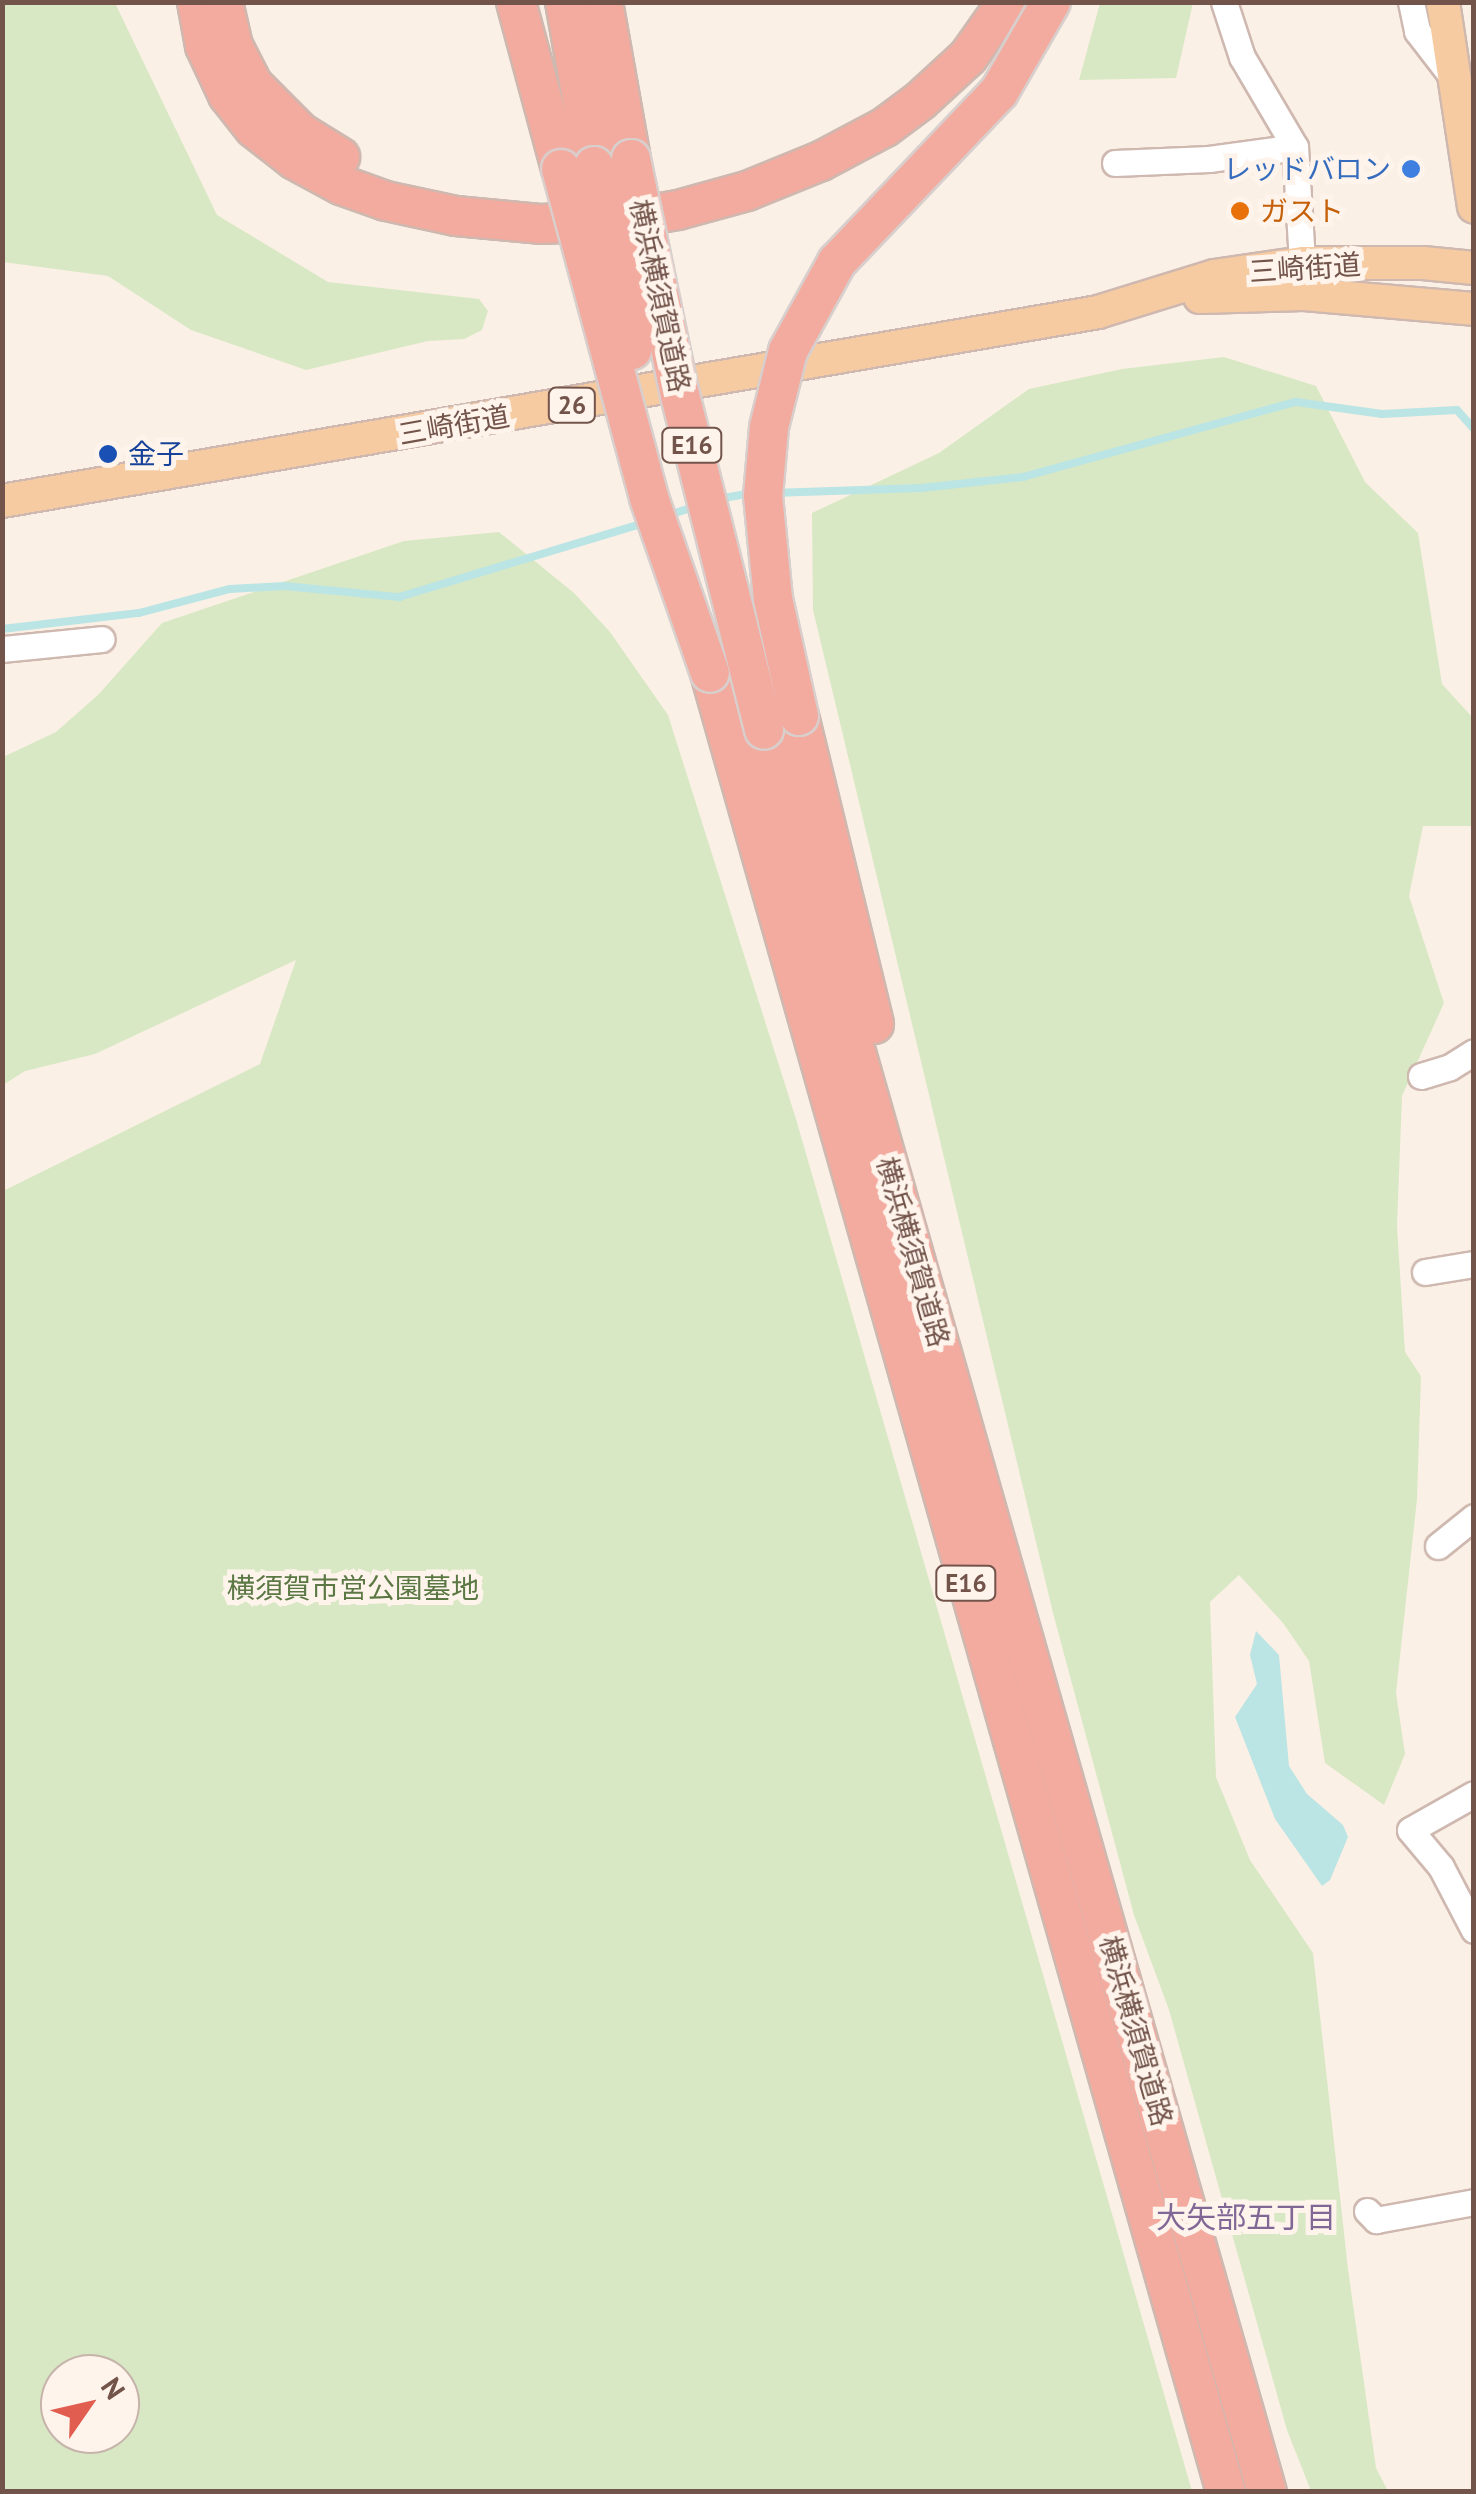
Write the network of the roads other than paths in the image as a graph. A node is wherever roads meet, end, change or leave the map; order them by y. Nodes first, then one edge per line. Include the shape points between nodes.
1 (196, 2) edge
2 (223, 2) edge
3 (516, 2) edge
4 (565, 2) edge
5 (604, 2) edge
6 (979, 2) edge
7 (1007, 2) edge
8 (1050, 2) edge
9 (1224, 2) edge
10 (1411, 2) edge
11 (1443, 2) edge
12 (1454, 79) junction
13 (1295, 146) junction
14 (1115, 163) dead end
15 (577, 167) junction
16 (1474, 207) edge
17 (1474, 268) edge
18 (1303, 278) junction
19 (1474, 308) edge
20 (2, 501) edge
21 (102, 639) dead end
22 (2, 648) edge
23 (782, 723) junction
24 (1474, 1052) edge
25 (1421, 1076) dead end
26 (1474, 1264) edge
27 (1425, 1272) dead end
28 (1474, 1517) edge
29 (1438, 1546) dead end
30 (1474, 1794) edge
31 (1474, 1930) edge
32 (1474, 2202) edge
33 (1366, 2211) dead end
34 (1226, 2492) edge
35 (1267, 2492) edge

1 - 7 highway via 205,46 228,95 254,128 295,160 386,201 540,224 678,210 821,161 920,101 968,56
2 - 6 highway via 233,46 253,85 321,147 404,182 541,200 681,186 798,145 902,86 940,53
3 - 15 highway
4 - 15 highway
5 - 23 highway, 横浜横須賀道路 / E16, bridge via 680,395
8 - 23 highway, bridge via 999,92 837,262 788,351 769,427 763,496
9 - 13 street via 1242,56
10 - 12 street via 1417,31
11 - 12 main road
12 - 16 main road
13 - 14 street
13 - 18 street
15 - 34 highway, 横浜横須賀道路 / E16, bridge via 649,498 710,673
17 - 18 main road, 三崎街道 / 26 via 1423,263
18 - 19 main road, 三崎街道 / 26
18 - 20 main road, 三崎街道 / 26
21 - 22 street
23 - 35 highway, 横浜横須賀道路 / E16 via 976,1474
24 - 25 street
26 - 27 street
28 - 29 street
30 - 31 street via 1410,1830 1441,1867
32 - 33 street via 1376,2220

